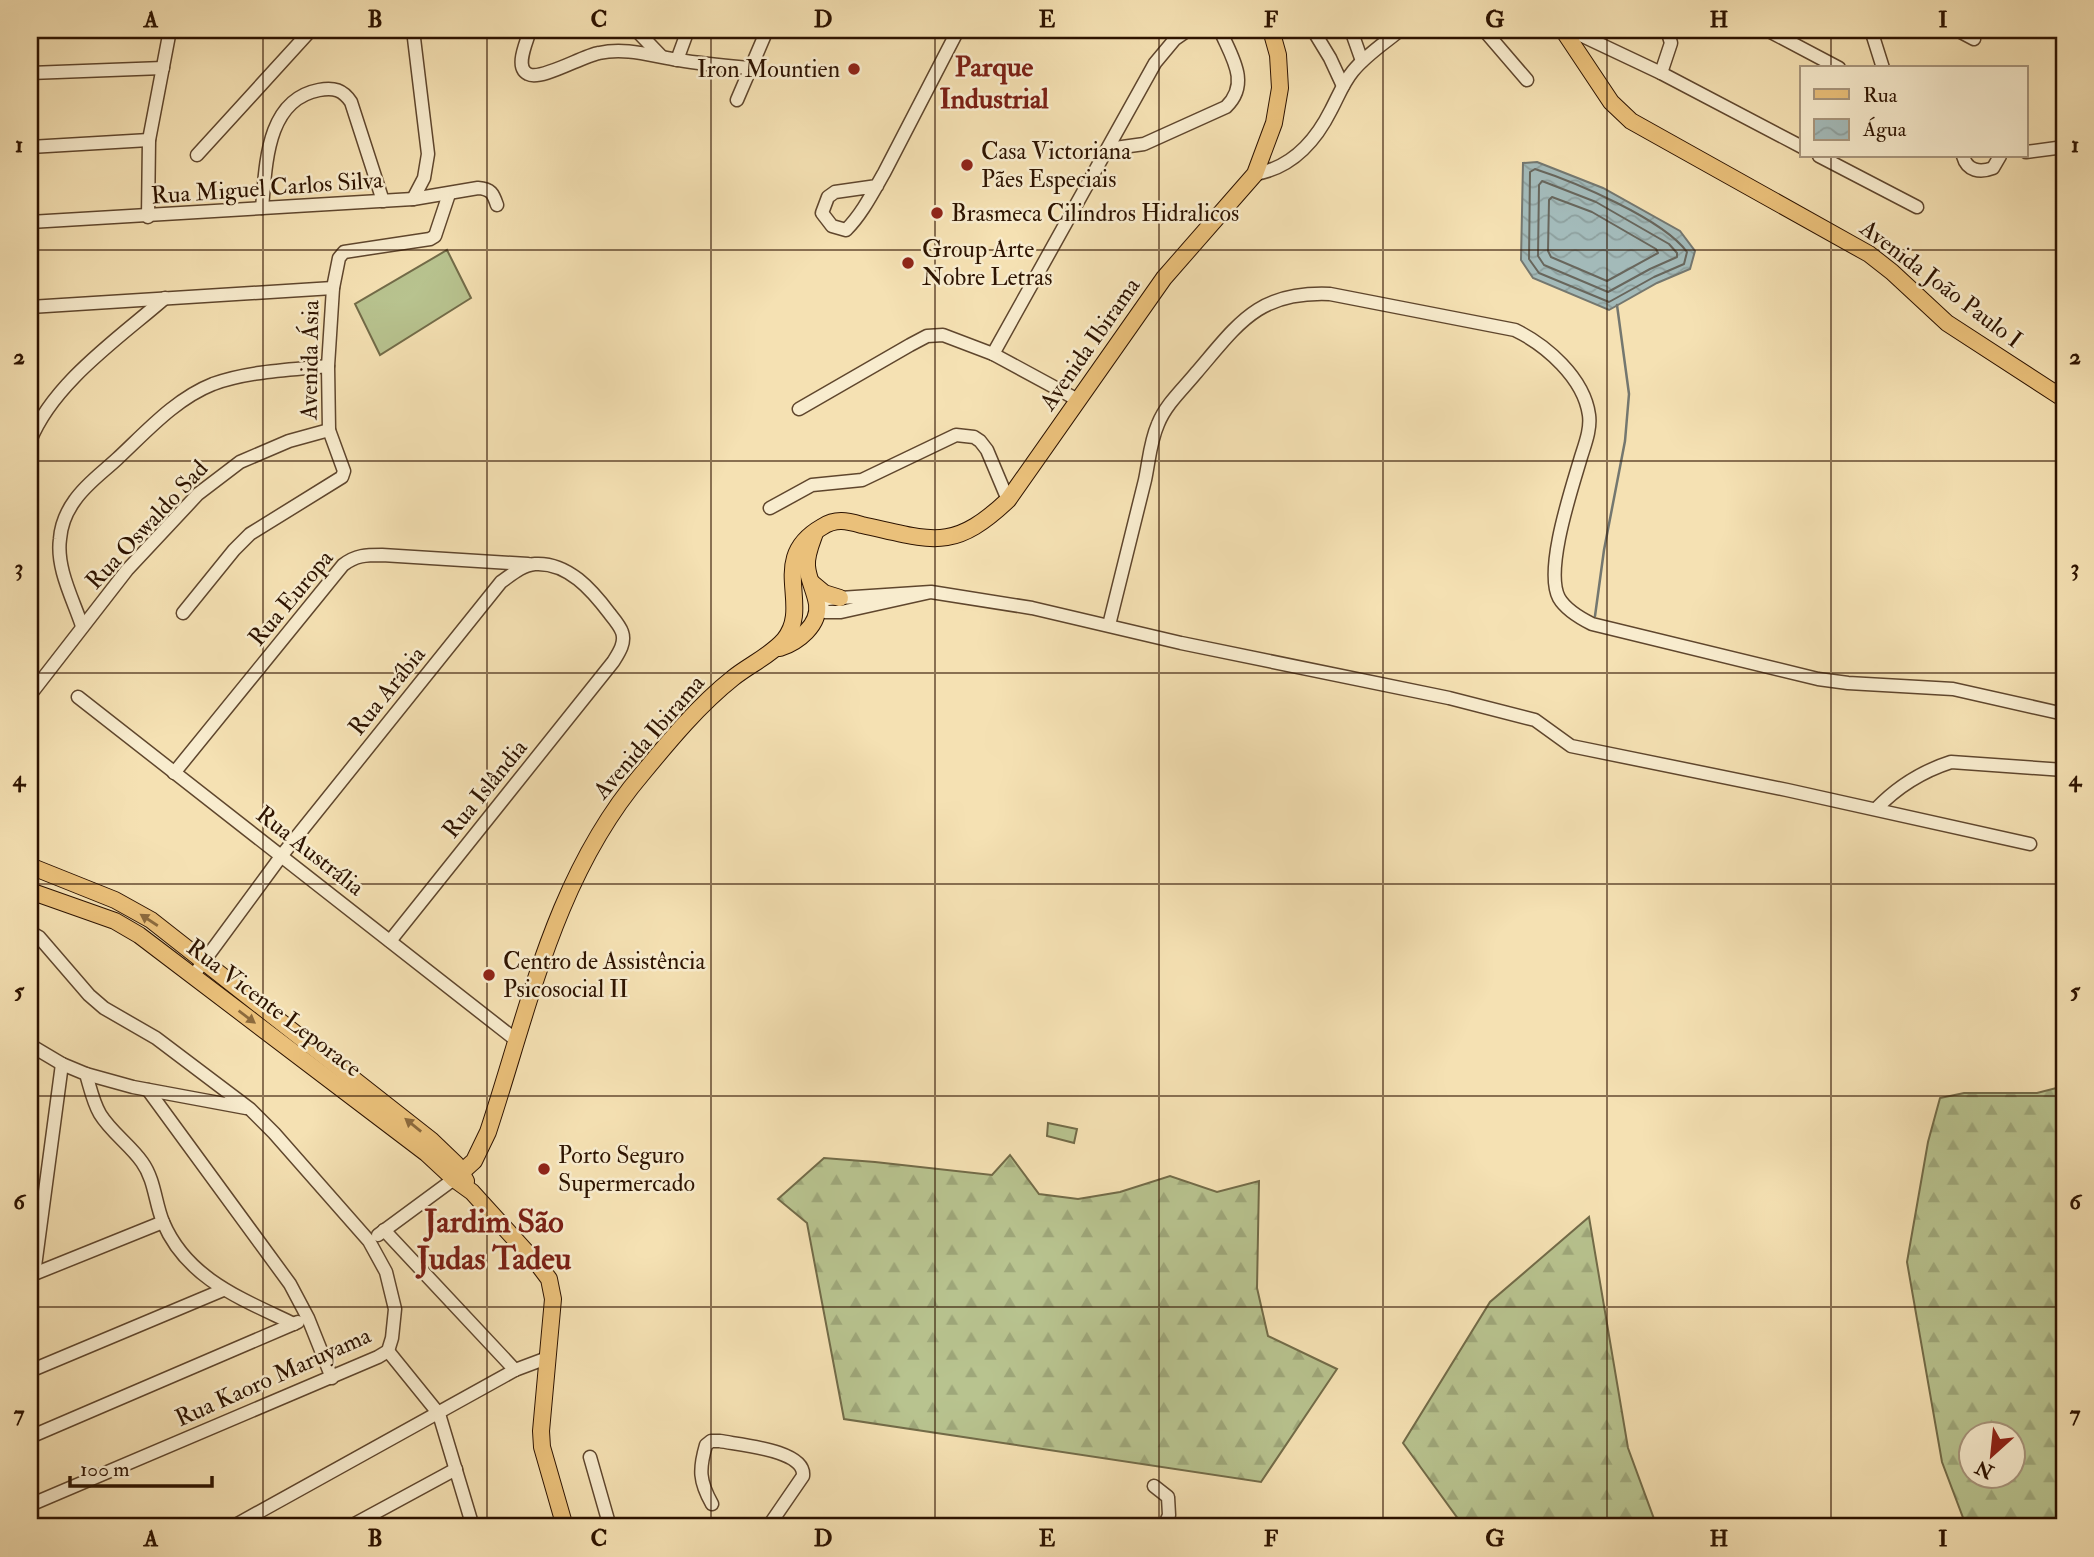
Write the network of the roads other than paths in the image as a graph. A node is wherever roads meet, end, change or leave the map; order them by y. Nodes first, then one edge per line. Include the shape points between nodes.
1 (311, 30) edge
2 (413, 30) edge
3 (530, 30) edge
4 (636, 30) edge
5 (688, 30) edge
6 (767, 30) edge
7 (957, 30) edge
8 (1188, 30) edge
9 (1220, 30) edge
10 (1271, 30) edge
11 (1313, 30) edge
12 (1351, 30) edge
13 (1483, 30) edge
14 (1563, 30) edge
15 (1570, 30) edge
16 (1667, 30) edge
17 (1767, 30) edge
18 (1871, 30) edge
19 (1957, 30) edge
20 (170, 31) edge
21 (1398, 32) dead end
22 (1974, 39) dead end
23 (661, 56) junction
24 (677, 60) junction
25 (1362, 61) junction
26 (1835, 66) edge
27 (1883, 66) edge
28 (163, 68) junction
29 (749, 68) junction
30 (30, 73) edge
31 (1661, 73) junction
32 (1527, 80) dead end
33 (1343, 86) junction
34 (737, 100) dead end
35 (149, 140) junction
36 (1800, 146) edge
37 (30, 147) edge
38 (2064, 147) edge
39 (1108, 149) junction
40 (2028, 152) edge
41 (197, 155) dead end
42 (1823, 158) edge
43 (1964, 158) edge
44 (1999, 158) edge
45 (1255, 174) junction
46 (877, 186) dead end
47 (449, 194) junction
48 (413, 199) junction
49 (383, 201) junction
50 (497, 205) dead end
51 (1917, 207) dead end
52 (262, 208) junction
53 (148, 217) junction
54 (30, 222) edge
55 (333, 288) junction
56 (165, 298) junction
57 (30, 307) edge
58 (993, 354) junction
59 (328, 366) junction
60 (1078, 400) junction
61 (2064, 400) edge
62 (799, 409) dead end
63 (329, 430) junction
64 (30, 441) edge
65 (1008, 500) junction
66 (770, 508) dead end
67 (815, 531) junction
68 (532, 564) junction
69 (812, 582) junction
70 (793, 591) junction
71 (931, 592) junction
72 (840, 598) junction
73 (818, 606) junction
74 (183, 613) dead end
75 (1109, 625) junction
76 (82, 626) junction
77 (792, 627) junction
78 (773, 650) junction
79 (30, 695) edge
80 (78, 697) dead end
81 (2064, 714) edge
82 (2064, 770) edge
83 (174, 773) junction
84 (1876, 809) junction
85 (2030, 844) dead end
86 (282, 855) junction
87 (30, 866) edge
88 (30, 891) edge
89 (30, 932) edge
90 (390, 941) junction
91 (205, 960) junction
92 (193, 976) junction
93 (516, 1040) junction
94 (30, 1045) edge
95 (62, 1064) junction
96 (86, 1074) junction
97 (148, 1090) junction
98 (250, 1109) junction
99 (458, 1176) junction
100 (163, 1222) junction
101 (384, 1230) junction
102 (369, 1241) junction
103 (32, 1277) edge
104 (223, 1290) junction
105 (308, 1318) junction
106 (294, 1324) junction
107 (387, 1351) junction
108 (547, 1358) junction
109 (30, 1370) edge
110 (515, 1370) junction
111 (332, 1378) junction
112 (439, 1414) junction
113 (30, 1437) edge
114 (590, 1457) dead end
115 (456, 1469) junction
116 (1154, 1486) dead end
117 (30, 1504) edge
118 (712, 1504) dead end
119 (233, 1527) edge
120 (349, 1527) edge
121 (473, 1527) edge
122 (565, 1527) edge
123 (610, 1527) edge
124 (768, 1527) edge
125 (1164, 1527) edge

1 - 41 street
2 - 48 street via 428,153 424,178
3 - 23 street via 521,63 531,76 600,52
4 - 23 street
5 - 24 street
6 - 29 street
7 - 46 street
8 - 39 street via 1156,63
9 - 39 street via 1238,74 1233,101 1144,144
10 - 45 main road, Avenida Ibirama via 1280,88 1274,123
11 - 33 street
12 - 25 street
13 - 32 street
14 - 61 main road, Avenida João Paulo I via 1611,102 1631,121 1869,254 1947,323
15 - 31 street
16 - 31 street via 1671,43
17 - 26 street
18 - 27 street
19 - 22 street
20 - 28 street
21 - 25 street
23 - 24 street
24 - 29 street
25 - 33 street
28 - 30 street
28 - 35 street
29 - 34 street
31 - 36 street
33 - 45 street via 1304,150 1276,169
35 - 37 street
35 - 53 street
38 - 40 street
39 - 58 street
42 - 51 street
43 - 44 street via 1968,166 1984,171 1993,168
45 - 60 main road, Avenida Ibirama via 1164,278
47 - 48 street, Rua Miguel Carlos Silva
47 - 50 street, Rua Miguel Carlos Silva via 487,189
47 - 55 street, Avenida Ásia via 435,236 344,252
48 - 49 street, Rua Miguel Carlos Silva
49 - 52 street, Rua Miguel Carlos Silva
49 - 52 street via 351,102 345,93 327,89 299,96 281,115 270,144
52 - 53 street, Rua Miguel Carlos Silva
53 - 54 street, Rua Miguel Carlos Silva
55 - 56 street
55 - 59 street, Avenida Ásia
56 - 57 street
56 - 64 street via 59,392
58 - 60 street
58 - 62 street via 943,335 927,336
59 - 63 street, Avenida Ásia
59 - 76 street via 259,373 212,385 161,418 88,485 69,509 59,549
60 - 65 main road, Avenida Ibirama
63 - 74 street, Avenida Ásia via 344,471 342,477 250,534
63 - 76 street, Rua Oswaldo Sad via 254,455 215,479 127,570
65 - 66 street via 980,441 956,435 862,480 812,485
65 - 67 main road, Avenida Ibirama via 975,527 936,539 911,538 842,520
67 - 69 main road via 807,562
67 - 70 main road via 797,550
68 - 83 street, Rua Europa via 382,555 350,559
68 - 86 street, Rua Arábia via 501,582
68 - 90 street, Rua Islândia via 579,579 623,632 621,648
69 - 72 main road via 824,593
69 - 73 main road
70 - 73 main road
70 - 77 main road
71 - 72 street
71 - 73 street via 841,612 825,612
71 - 75 street
72 - 73 street via 827,599
73 - 77 main road, Avenida Ibirama
73 - 78 main road, Avenida Ibirama via 804,633
75 - 81 street via 1153,437 1167,408 1236,326 1256,309 1276,299 1330,294 1515,330 1556,357 1577,386 1590,416 1554,573 1560,600 1583,620 1818,679 1953,689
75 - 84 street via 1535,720 1571,746
76 - 79 street, Rua Oswaldo Sad
77 - 78 main road, Avenida Ibirama
78 - 93 main road, Avenida Ibirama via 704,704 639,777 606,823 575,876 555,923
80 - 83 street, Rua Austrália
82 - 84 street via 1951,762 1891,794
83 - 86 street, Rua Austrália
84 - 85 street
86 - 90 street, Rua Austrália
86 - 91 street, Rua Arábia
91 -> 87 main road via 122,903
88 - 92 main road, Rua Vicente Leporace via 115,920
89 - 98 street, Rua Kaoro Maruyama via 104,1008 156,1038
90 - 93 street, Rua Austrália
91 - 92 street, Rua Arábia
99 -> 91 main road via 431,1140
92 -> 99 main road, Rua Vicente Leporace
93 - 99 main road, Avenida Ibirama via 488,1132 474,1160
94 - 95 street
95 - 96 street
95 - 103 street
96 - 97 street
96 - 100 street via 101,1115 143,1163
97 - 98 street
97 - 105 street via 290,1284
98 - 102 street, Rua Kaoro Maruyama
99 - 101 street
99 - 108 main road, Rua Vicente Leporace via 549,1279 552,1315
100 - 103 street
100 - 104 street via 180,1253
101 - 102 street
101 - 110 street
102 - 107 street, Rua Kaoro Maruyama via 386,1272 394,1302
104 - 106 street
104 - 109 street
105 - 106 street
105 - 111 street
106 - 113 street
107 - 111 street, Rua Kaoro Maruyama
107 - 112 street
108 - 110 street
108 - 122 main road, Rua Vicente Leporace via 542,1447
110 - 112 street
111 - 117 street, Rua Kaoro Maruyama
112 - 115 street
112 - 119 street
114 - 123 street
115 - 120 street
115 - 121 street
116 - 125 street via 1168,1497 1170,1515
118 - 124 street via 700,1471 711,1441 782,1453 797,1460 803,1476

